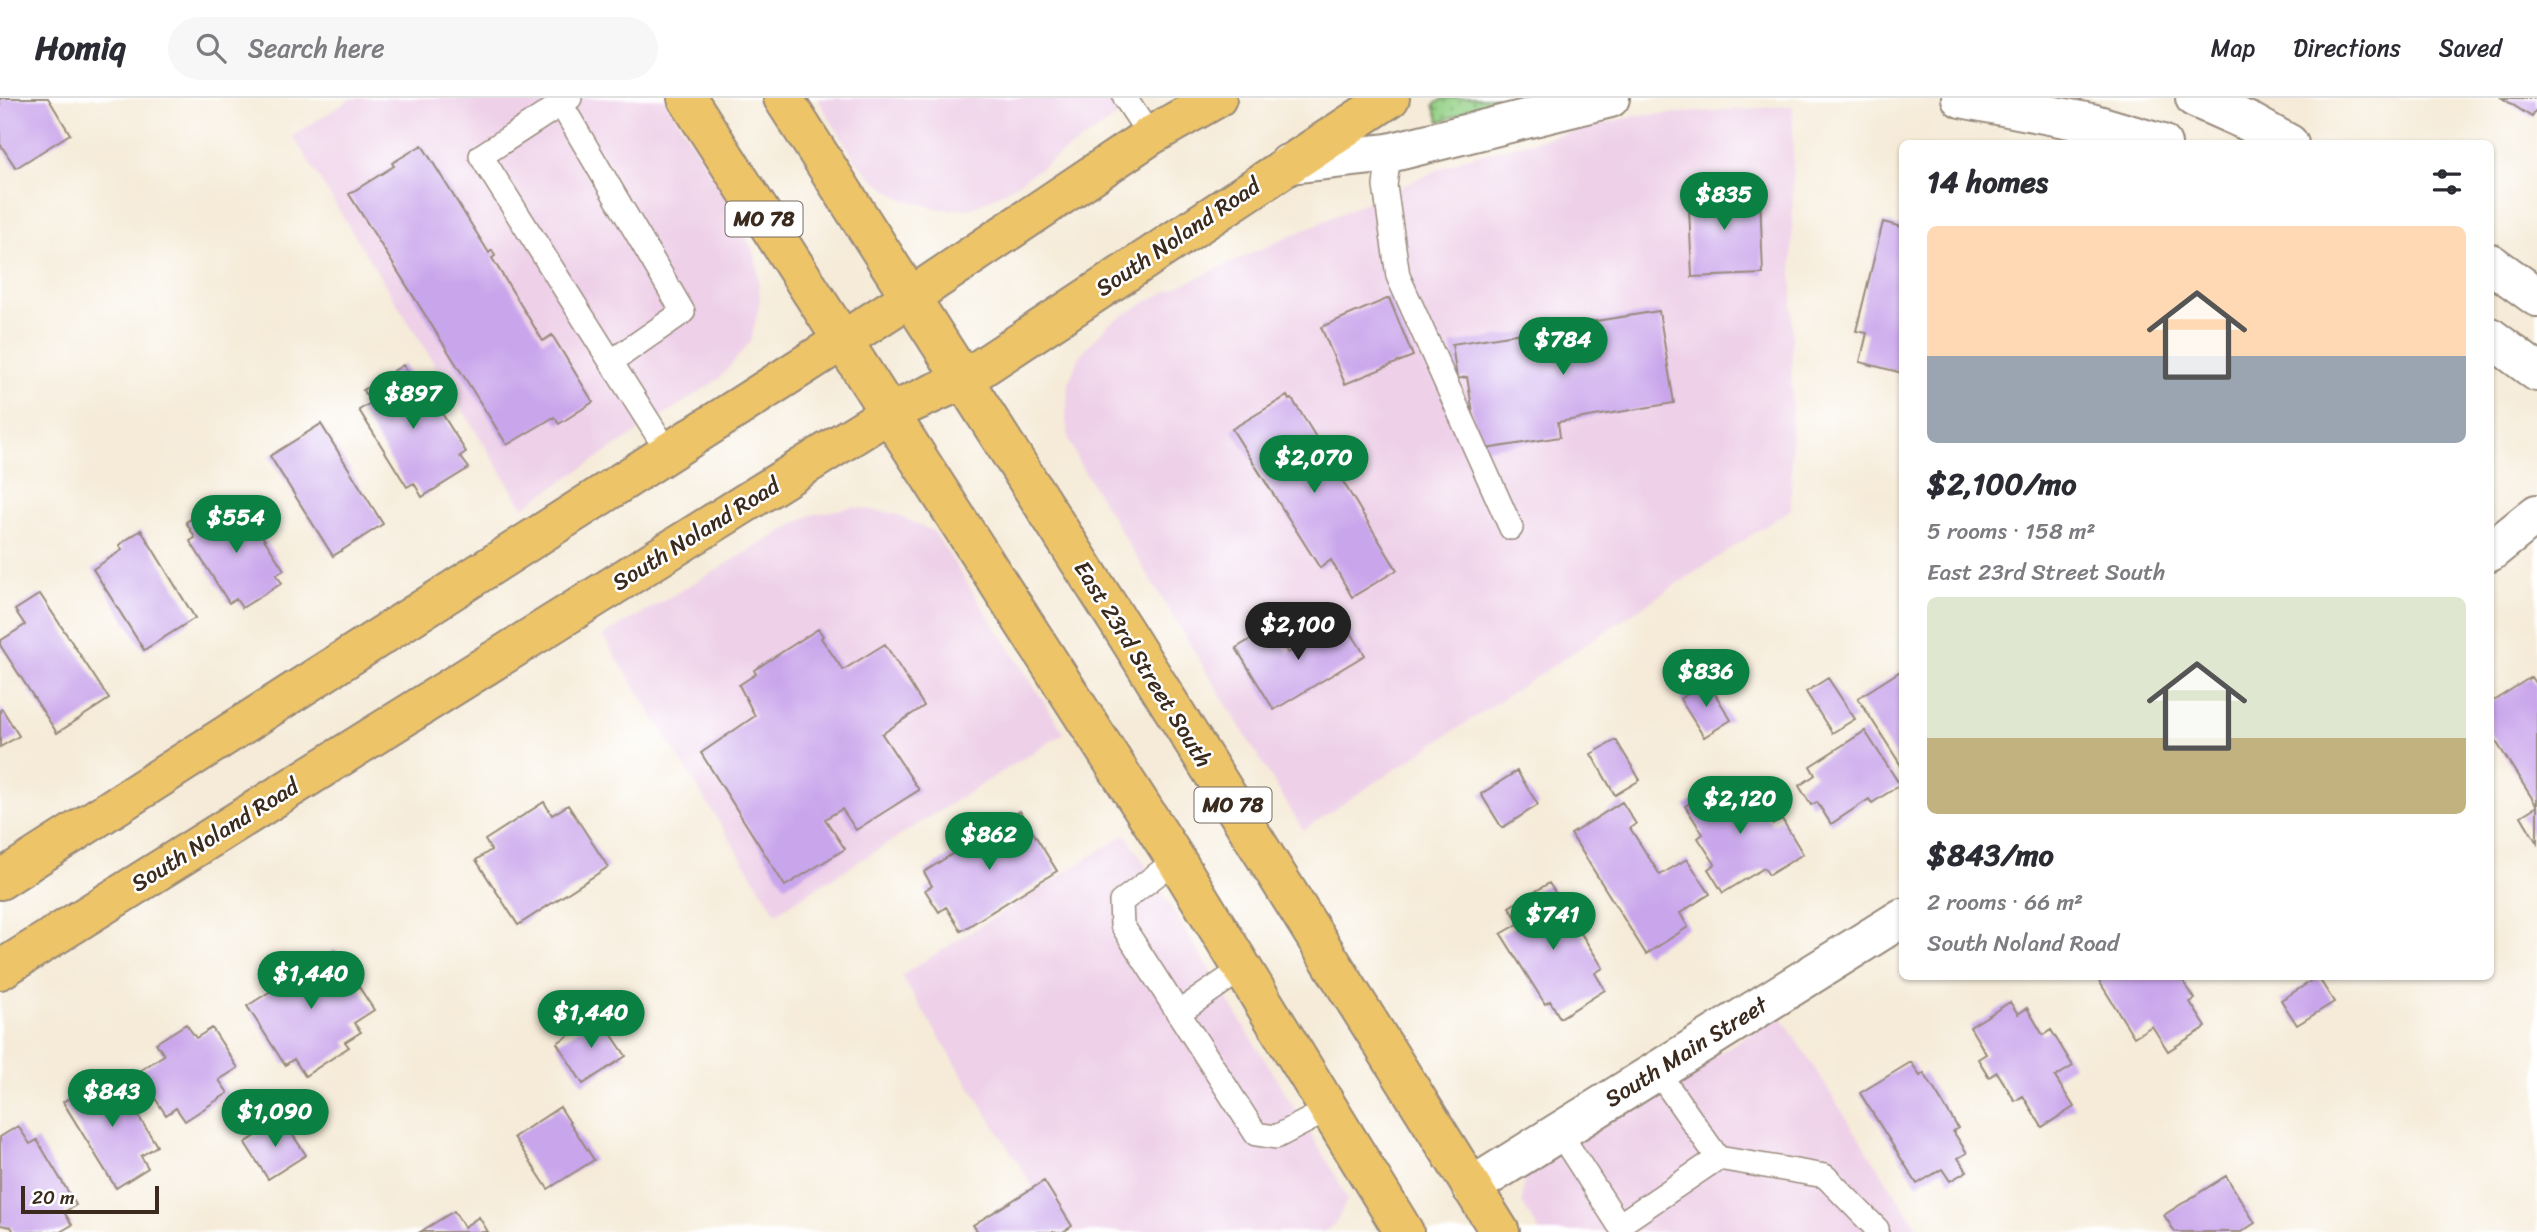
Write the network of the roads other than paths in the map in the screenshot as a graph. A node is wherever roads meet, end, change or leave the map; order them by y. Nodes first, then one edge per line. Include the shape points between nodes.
1 (687, 98) edge
2 (783, 98) edge
3 (1125, 98) edge
4 (1217, 98) edge
5 (1390, 98) edge
6 (1610, 98) edge
7 (1961, 98) edge
8 (2178, 98) edge
9 (2194, 98) edge
10 (566, 101) edge
11 (1150, 136) junction
12 (2148, 140) edge
13 (2184, 140) edge
14 (2282, 140) edge
15 (1389, 153) junction
16 (1289, 164) junction
17 (2494, 266) edge
18 (2537, 297) edge
19 (909, 298) junction
20 (842, 340) junction
21 (2494, 340) edge
22 (611, 362) junction
23 (2537, 372) edge
24 (963, 380) junction
25 (889, 413) junction
26 (668, 452) junction
27 (2537, 514) edge
28 (1511, 528) dead end
29 (2494, 549) edge
30 (1176, 860) junction
31 (0, 880) edge
32 (1899, 920) edge
33 (1241, 969) junction
34 (0, 970) edge
35 (1178, 1013) junction
36 (1657, 1071) junction
37 (1328, 1110) junction
38 (1559, 1132) junction
39 (1718, 1158) junction
40 (1471, 1187) junction
41 (1399, 1230) edge
42 (1500, 1232) edge
43 (1876, 1232) edge

1 - 20 main road, MO 78
2 - 19 main road, East 23rd Street South / MO 78
3 - 11 lane
4 - 11 main road
5 - 16 main road, South Noland Road
6 - 15 street
7 - 12 street via 2091,123
8 - 13 street
9 - 14 street
10 - 22 lane via 683,312
10 - 22 lane via 481,156
11 - 19 main road
15 - 16 street
15 - 28 lane via 1385,186 1398,276
16 - 24 main road, South Noland Road
17 - 18 street
19 - 20 main road
19 - 24 main road, East 23rd Street South / MO 78
20 - 25 main road, MO 78
20 - 26 main road
21 - 23 street
22 - 26 lane
24 - 25 main road, South Noland Road
24 - 40 main road, East 23rd Street South / MO 78
25 - 30 main road, MO 78
25 - 34 main road, South Noland Road
26 - 31 main road
27 - 29 street
30 - 33 main road, MO 78
30 - 35 lane via 1121,902 1122,925
32 - 36 street, South Main Street
33 - 35 lane
33 - 37 main road, MO 78
35 - 37 lane via 1256,1134 1276,1137
36 - 38 street, South Main Street
36 - 39 lane
37 - 41 main road, MO 78
38 - 39 lane via 1619,1225
38 - 40 street, South Main Street
39 - 43 lane via 1825,1176
40 - 42 main road, East 23rd Street South / MO 78

